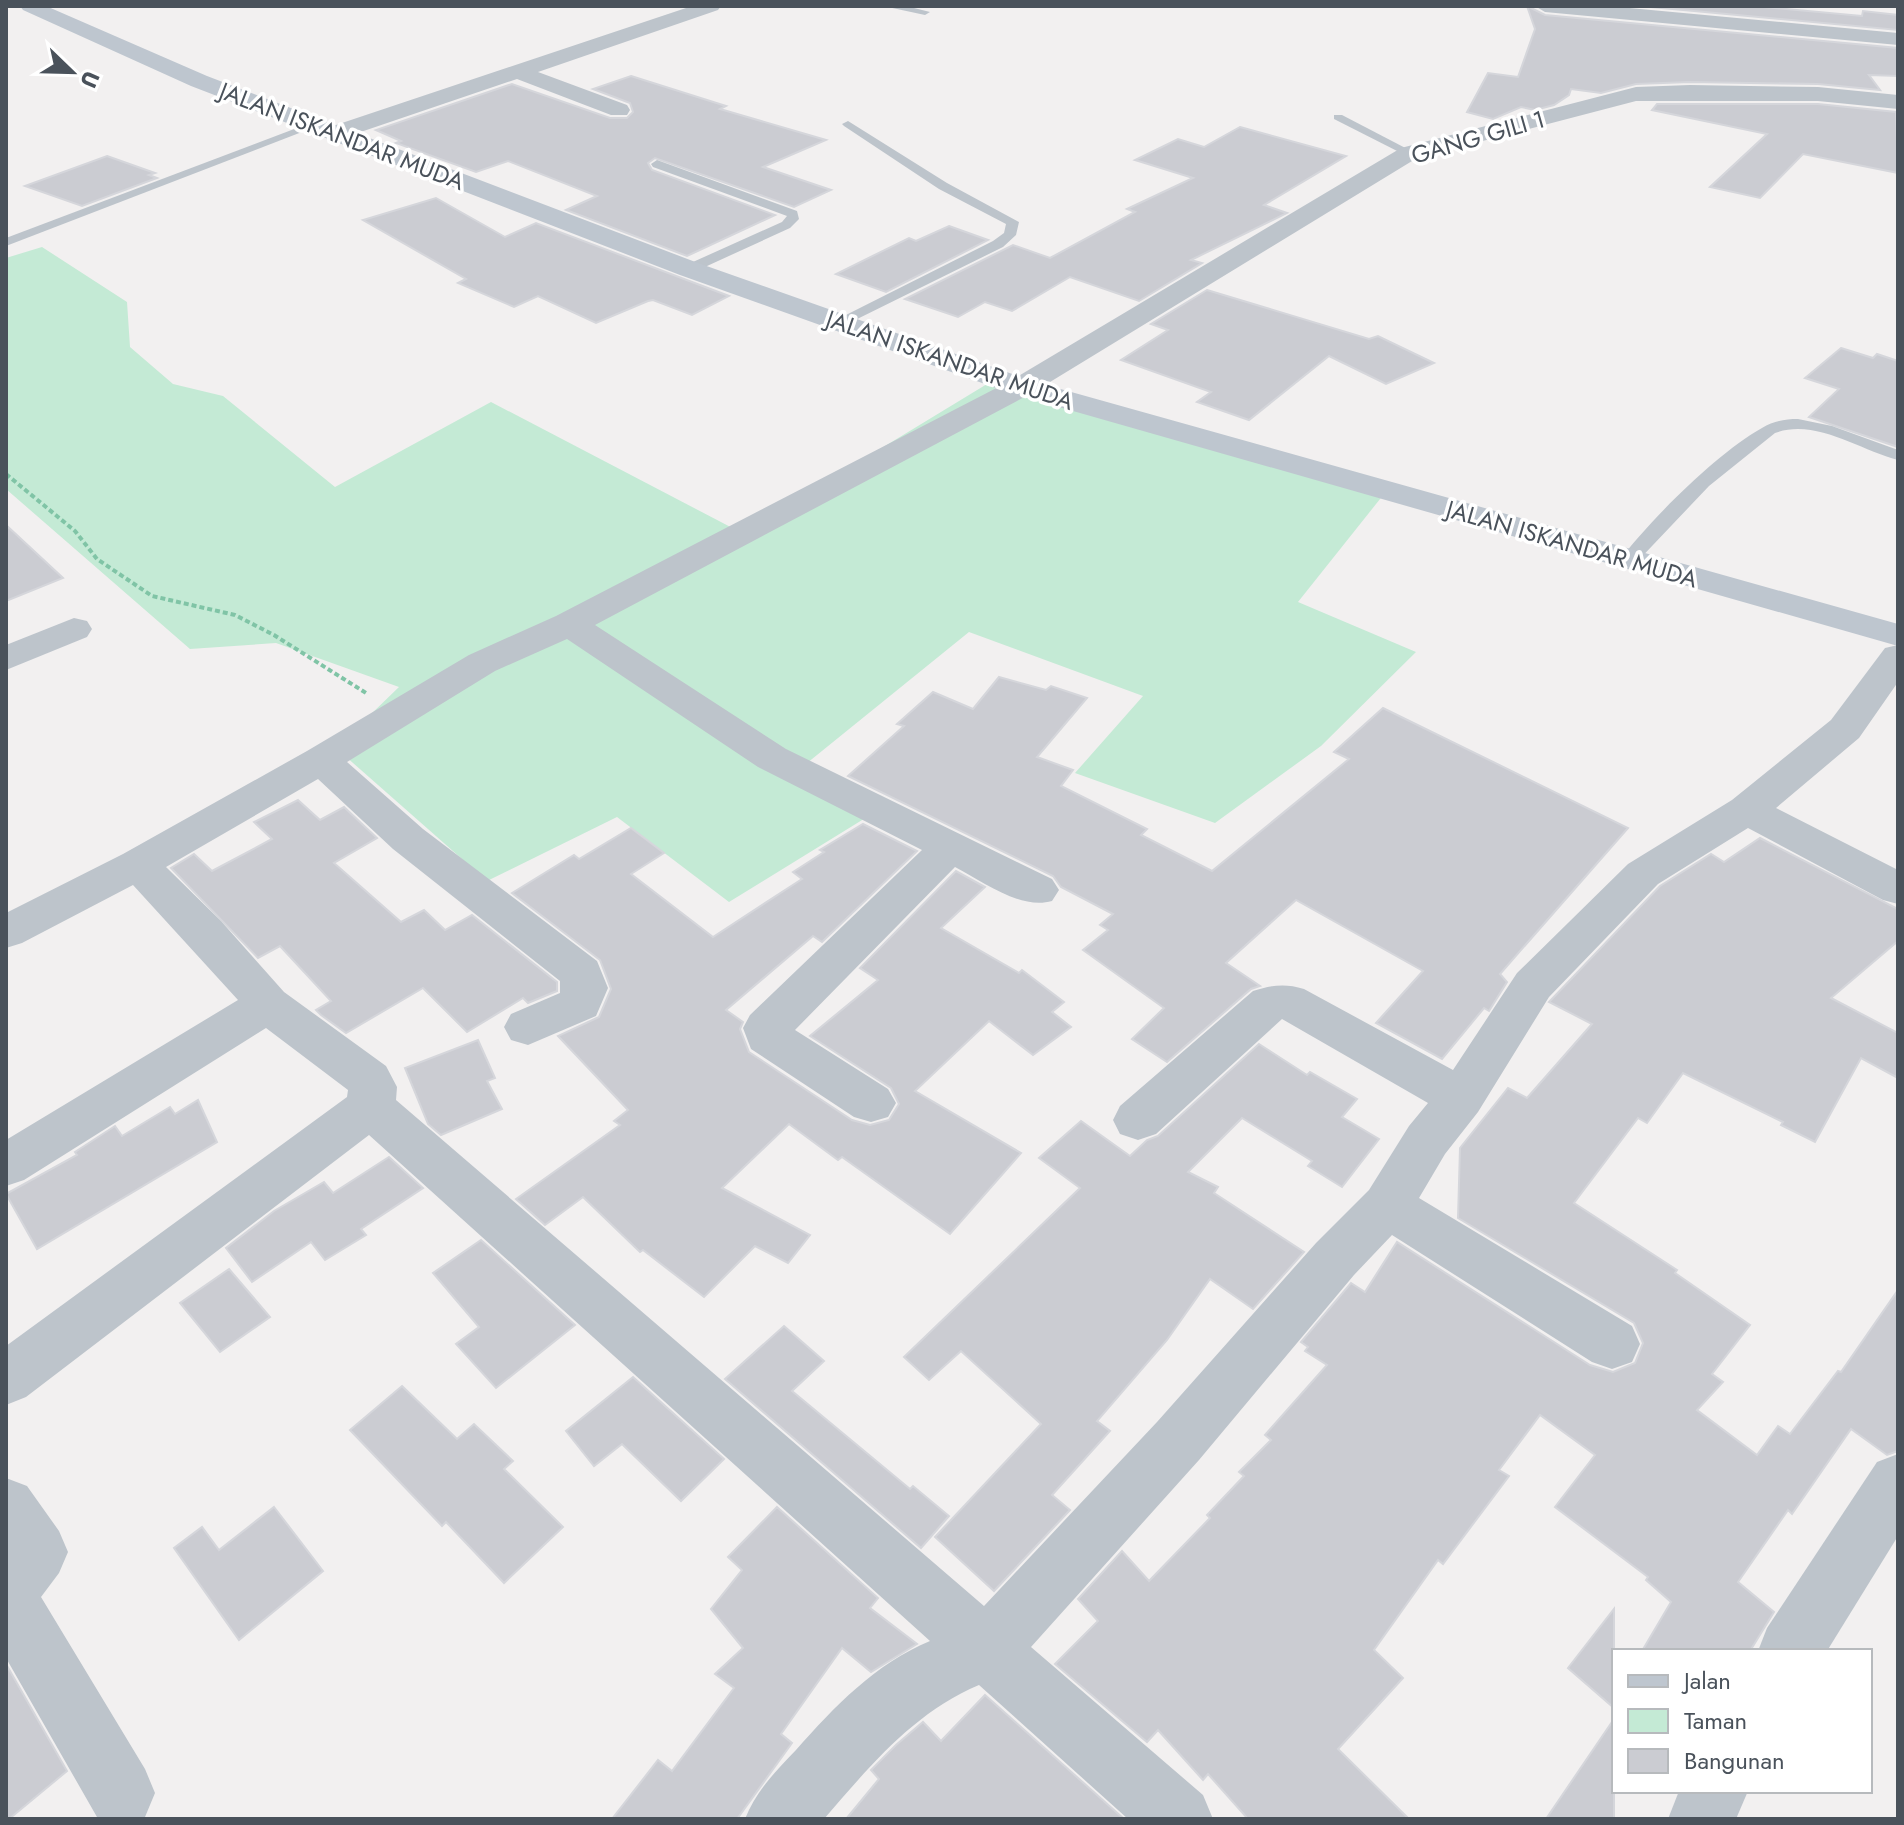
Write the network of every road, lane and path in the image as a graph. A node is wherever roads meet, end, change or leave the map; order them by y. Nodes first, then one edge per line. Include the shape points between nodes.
1 (30, 6) edge
2 (711, 6) edge
3 (888, 6) edge
4 (1545, 6) edge
5 (925, 12) dead end
6 (1814, 31) junction
7 (1898, 39) edge
8 (517, 71) junction
9 (1810, 75) junction
10 (1898, 102) edge
11 (619, 110) dead end
12 (1338, 117) dead end
13 (1803, 117) dead end
14 (848, 124) dead end
15 (325, 129) junction
16 (1409, 153) junction
17 (657, 164) dead end
18 (6, 242) edge
19 (689, 269) junction
20 (841, 323) junction
21 (1021, 387) junction
22 (1898, 455) edge
23 (6, 474) edge
24 (1628, 561) junction
25 (569, 624) junction
26 (74, 629) dead end
27 (1898, 635) edge
28 (1898, 656) edge
29 (6, 659) edge
30 (397, 712) junction
31 (321, 760) junction
32 (1747, 810) junction
33 (951, 846) junction
34 (138, 864) junction
35 (1898, 889) edge
36 (1037, 890) dead end
37 (6, 932) edge
38 (268, 1004) junction
39 (528, 1027) dead end
40 (1461, 1098) junction
41 (871, 1103) dead end
42 (370, 1107) junction
43 (1138, 1120) dead end
44 (6, 1165) edge
45 (1387, 1205) junction
46 (1612, 1344) dead end
47 (6, 1379) edge
48 (1898, 1482) edge
49 (6, 1507) edge
50 (1791, 1649) edge
51 (985, 1651) junction
52 (121, 1793) dead end
53 (1713, 1793) edge
54 (779, 1819) edge
55 (1179, 1819) edge
56 (1702, 1819) edge

1 - 15 street, JALAN ISKANDAR MUDA via 199,81
2 - 8 street
3 - 5 lane
4 - 6 street
6 - 7 street
6 - 9 street
8 - 11 street
8 - 15 street
9 - 10 street, GANG GILI 1
9 - 13 street
9 - 16 street, GANG GILI 1 via 1690,92 1632,82
12 - 16 lane
14 - 20 lane via 943,186 1013,222 1010,235 998,244
15 - 18 lane
15 - 19 street, JALAN ISKANDAR MUDA
16 - 21 street, GANG GILI 1
17 - 19 lane via 793,214 786,225
19 - 20 street, JALAN ISKANDAR MUDA
20 - 21 street, JALAN ISKANDAR MUDA
21 - 24 street, JALAN ISKANDAR MUDA
21 - 25 street, GANG GILI 1
22 - 24 lane via 1807,425 1782,424 1754,438
23 - 30 path via 75,531 97,559 152,596 235,615
24 - 27 street, JALAN ISKANDAR MUDA
25 - 30 street, GANG GILI 1 via 482,663
25 - 33 street via 772,758
26 - 29 street
28 - 32 street via 1845,729
30 - 31 street, GANG GILI 1
31 - 34 street, GANG GILI 1
31 - 39 street via 408,839 581,973 585,988 580,1004
32 - 35 street
32 - 40 street via 1643,874 1533,985
33 - 36 street
33 - 41 street via 767,1028 768,1036
34 - 37 street, GANG GILI 1
34 - 38 street
38 - 42 street via 369,1079
38 - 44 street
40 - 43 street via 1278,1000
40 - 45 street via 1427,1140
42 - 47 street
42 - 51 street
45 - 46 street
45 - 51 street
48 - 50 street
49 - 52 street via 37,1552 7,1591 12,1607
51 - 54 street via 931,1673 870,1717
51 - 55 street
53 - 56 street

